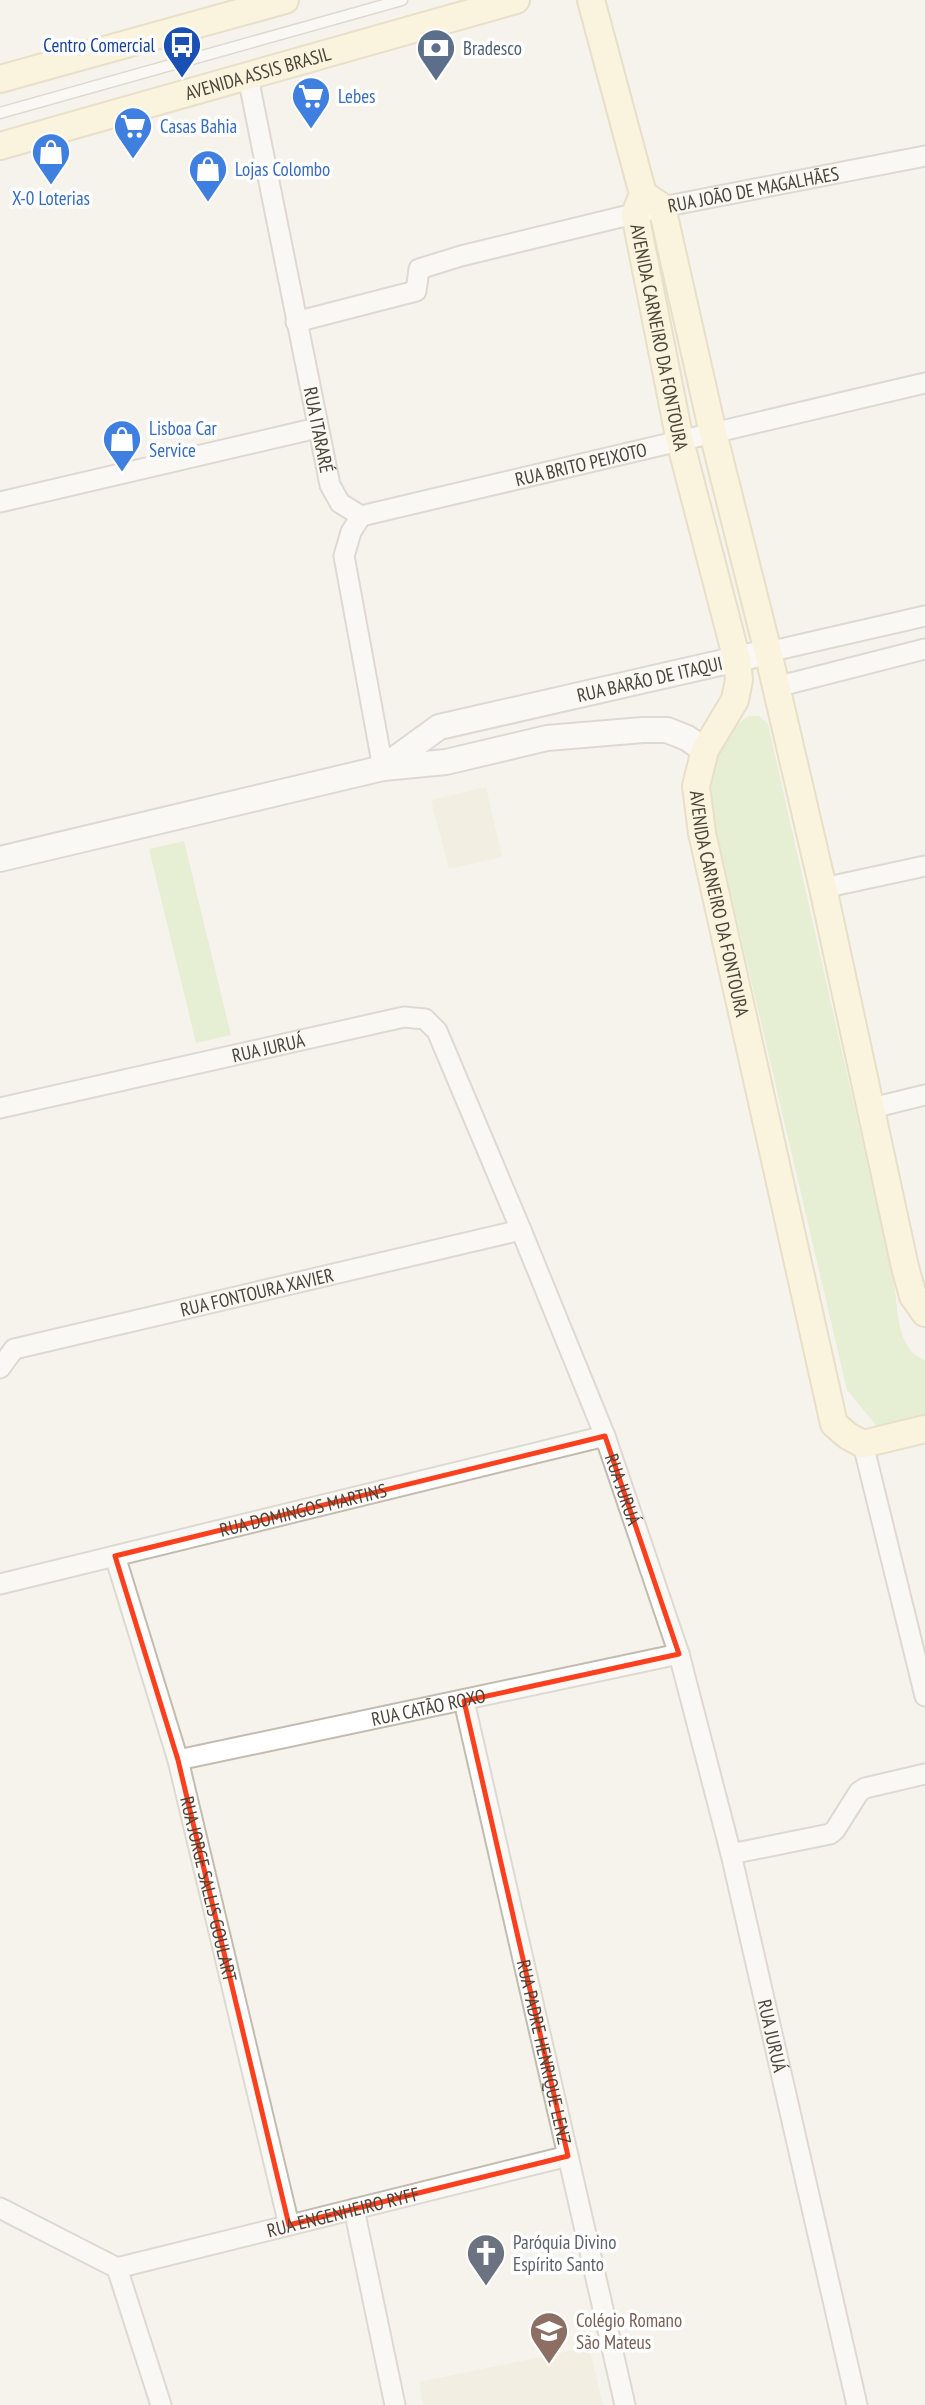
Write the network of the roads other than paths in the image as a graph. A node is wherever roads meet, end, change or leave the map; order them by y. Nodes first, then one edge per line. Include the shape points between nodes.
1 (285, 0) edge
2 (402, 0) edge
3 (516, 0) edge
4 (591, 0) edge
5 (248, 77) junction
6 (0, 79) edge
7 (0, 113) edge
8 (0, 146) edge
9 (925, 156) edge
10 (646, 205) junction
11 (296, 322) junction
12 (925, 383) edge
13 (317, 428) junction
14 (713, 433) junction
15 (680, 441) junction
16 (0, 502) edge
17 (361, 516) junction
18 (925, 617) edge
19 (925, 649) edge
20 (768, 652) junction
21 (737, 660) junction
22 (776, 687) junction
23 (439, 727) junction
24 (705, 750) junction
25 (446, 762) junction
26 (383, 768) junction
27 (0, 859) edge
28 (925, 866) edge
29 (823, 888) junction
30 (925, 1096) edge
31 (0, 1108) edge
32 (872, 1108) junction
33 (521, 1230) junction
34 (925, 1313) edge
35 (0, 1368) edge
36 (925, 1429) edge
37 (605, 1436) junction
38 (863, 1444) junction
39 (115, 1556) junction
40 (0, 1584) edge
41 (680, 1654) junction
42 (925, 1696) edge
43 (464, 1701) junction
44 (178, 1760) junction
45 (925, 1774) edge
46 (731, 1854) junction
47 (568, 2156) junction
48 (0, 2208) edge
49 (354, 2209) junction
50 (289, 2225) junction
51 (117, 2268) junction
52 (161, 2405) edge
53 (395, 2405) edge
54 (625, 2405) edge
55 (857, 2405) edge

1 - 6 main road
2 - 7 lane
3 - 5 main road, AVENIDA ASSIS BRASIL
4 - 10 main road, AVENIDA CARNEIRO DA FONTOURA
5 - 8 main road, AVENIDA ASSIS BRASIL
5 - 11 street, RUA ITARARÉ
9 - 10 street, RUA JOÃO DE MAGALHÃES
10 - 11 street, RUA JOÃO DE MAGALHÃES via 419,269 416,291
10 - 14 main road, AVENIDA CARNEIRO DA FONTOURA
10 - 15 main road, AVENIDA CARNEIRO DA FONTOURA
11 - 13 street, RUA ITARARÉ
12 - 14 street, RUA BRITO PEIXOTO
13 - 16 street
13 - 17 street, RUA ITARARÉ via 330,485 340,503
14 - 15 street, RUA BRITO PEIXOTO
14 - 20 main road, AVENIDA CARNEIRO DA FONTOURA
15 - 17 street, RUA BRITO PEIXOTO
15 - 21 main road, AVENIDA CARNEIRO DA FONTOURA
17 - 26 street via 344,556
18 - 20 street, RUA BARÃO DE ITAQUI
19 - 22 street
20 - 21 street, RUA BARÃO DE ITAQUI
20 - 22 main road, AVENIDA CARNEIRO DA FONTOURA
21 - 23 street, RUA BARÃO DE ITAQUI
21 - 24 main road, AVENIDA CARNEIRO DA FONTOURA via 735,699
22 - 29 main road, AVENIDA CARNEIRO DA FONTOURA
23 - 25 street
23 - 26 street, RUA BARÃO DE ITAQUI
24 - 25 street, RUA BARÃO DE ITAQUI via 667,730 643,730 547,738
24 - 38 main road, AVENIDA CARNEIRO DA FONTOURA via 695,786 702,833 834,1424
25 - 26 street, RUA BARÃO DE ITAQUI
26 - 27 street, RUA BARÃO DE ITAQUI
28 - 29 street
29 - 32 main road, AVENIDA CARNEIRO DA FONTOURA
30 - 32 street
31 - 33 street, RUA JURUÁ via 404,1017 425,1019 437,1031
32 - 34 main road, AVENIDA CARNEIRO DA FONTOURA via 905,1267 913,1296
33 - 35 street, RUA FONTOURA XAVIER via 14,1349
33 - 37 street, RUA JURUÁ
36 - 38 main road
37 - 39 street, RUA DOMINGOS MARTINS
37 - 41 street, RUA JURUÁ
38 - 42 street
39 - 40 street, RUA DOMINGOS MARTINS
39 - 44 street, RUA JORGE SALLIS GOULART
41 - 43 street, RUA CATÃO ROXO
41 - 46 street, RUA JURUÁ
43 - 44 street, RUA CATÃO ROXO
43 - 47 street, RUA PADRE HENRIQUE LENZ
44 - 50 street, RUA JORGE SALLIS GOULART
45 - 46 street via 865,1788 830,1834
46 - 55 street, RUA JURUÁ
47 - 49 street, RUA ENGENHEIRO RYFF
47 - 54 street, RUA PADRE HENRIQUE LENZ
48 - 51 street
49 - 50 street, RUA ENGENHEIRO RYFF
49 - 53 street
50 - 51 street, RUA ENGENHEIRO RYFF
51 - 52 street

